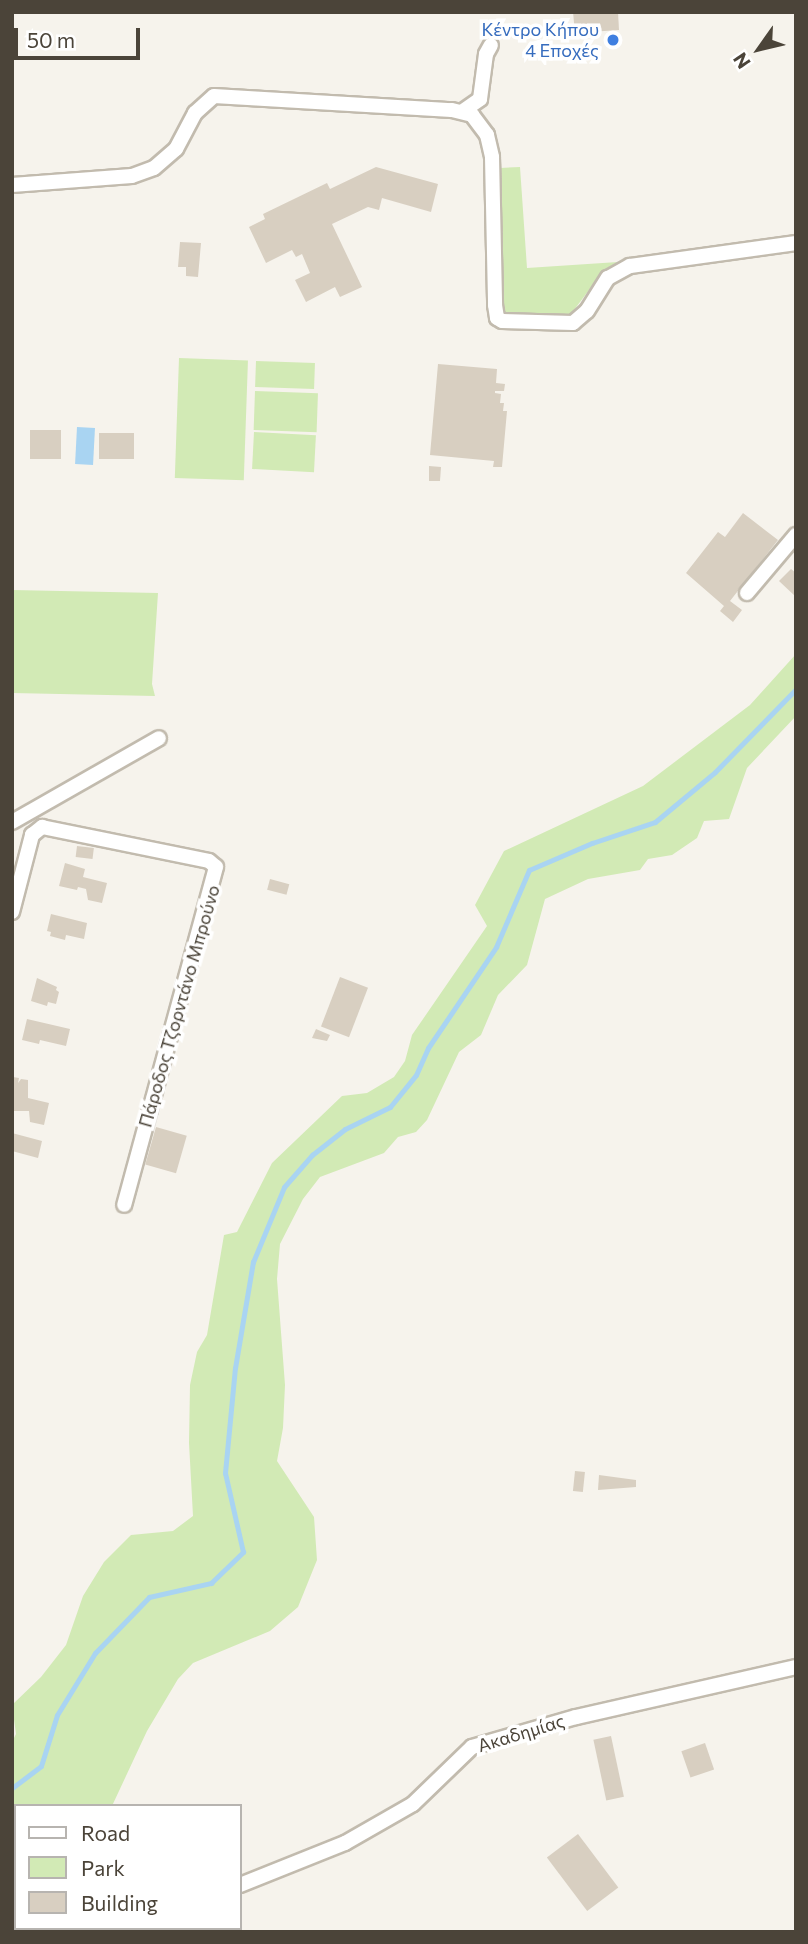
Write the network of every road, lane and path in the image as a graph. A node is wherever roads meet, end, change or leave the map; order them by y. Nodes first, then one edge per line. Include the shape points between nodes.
1 (491, 45) dead end
2 (463, 111) junction
3 (12, 185) edge
4 (796, 243) edge
5 (796, 535) edge
6 (747, 593) dead end
7 (159, 738) dead end
8 (12, 822) edge
9 (12, 912) edge
10 (124, 1205) dead end
11 (796, 1667) edge
12 (242, 1884) edge

1 - 2 street via 480,99
2 - 3 street via 214,96 195,113 176,149 154,168 132,176
2 - 4 street via 480,124 492,156 495,305 502,321 573,323 587,311 608,278 630,266
5 - 6 street
7 - 8 street
9 - 10 street, Πάροδος Τζορντάνο Μπρούνο via 32,835 42,827 209,861 216,867
11 - 12 street, Ακαδημίας via 576,1717 472,1747 413,1804 345,1843

